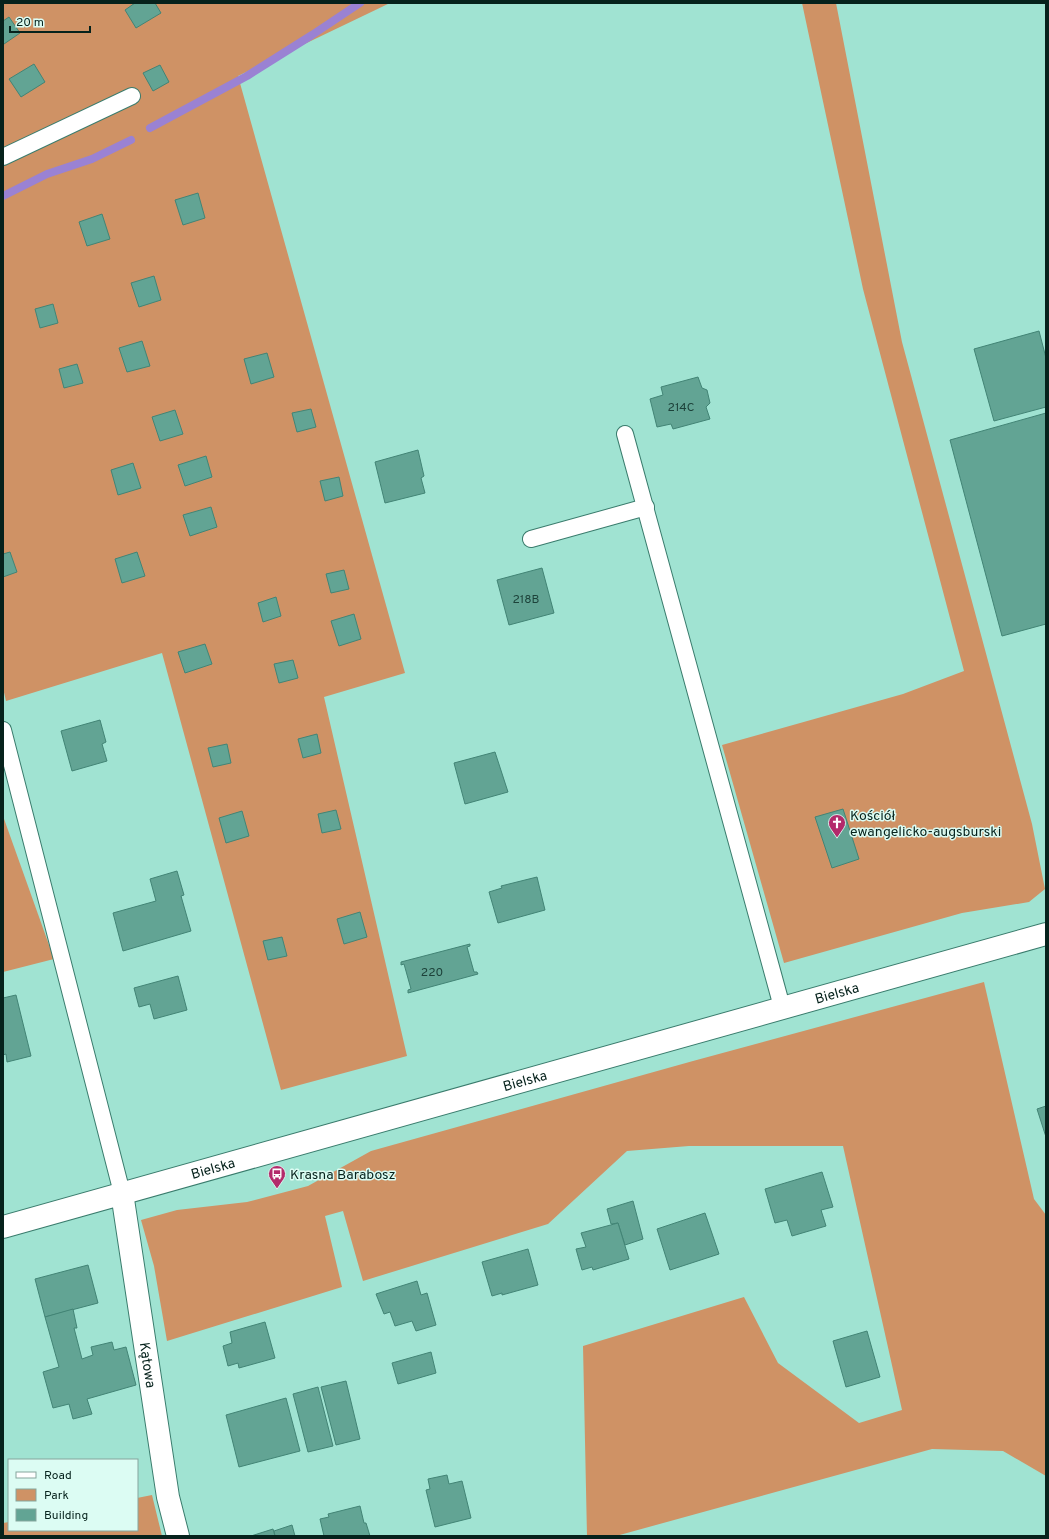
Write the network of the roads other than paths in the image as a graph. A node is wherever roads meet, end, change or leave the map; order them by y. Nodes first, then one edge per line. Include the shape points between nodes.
1 (132, 96) dead end
2 (3, 157) edge
3 (625, 434) dead end
4 (646, 507) junction
5 (531, 539) dead end
6 (3, 730) edge
7 (1046, 934) edge
8 (782, 1007) junction
9 (122, 1193) junction
10 (3, 1227) edge
11 (178, 1536) edge

1 - 2 lane
3 - 4 lane
4 - 5 lane
4 - 8 lane
6 - 9 lane
7 - 8 street, Bielska
8 - 9 street, Bielska
9 - 10 street, Bielska
9 - 11 street, Kątowa via 168,1497

